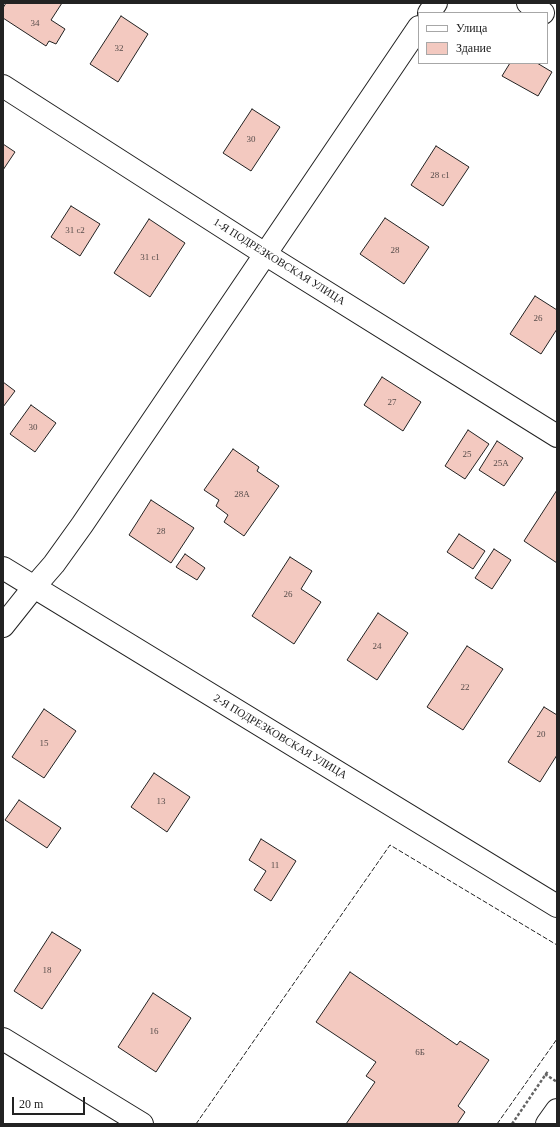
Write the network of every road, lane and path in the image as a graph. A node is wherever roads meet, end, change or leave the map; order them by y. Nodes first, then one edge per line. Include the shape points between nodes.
1 (436, 3) edge
2 (528, 3) edge
3 (430, 12) edge
4 (542, 12) edge
5 (548, 17) edge
6 (557, 22) edge
7 (418, 28) edge
8 (3, 86) edge
9 (266, 254) junction
10 (557, 436) edge
11 (3, 568) edge
12 (34, 587) junction
13 (3, 626) edge
14 (557, 906) edge
15 (3, 1039) edge
16 (548, 1071) dead end
17 (545, 1074) junction
18 (557, 1082) edge
19 (557, 1110) edge
20 (142, 1124) edge
21 (512, 1124) edge
22 (547, 1124) edge

1 - 3 street
2 - 4 street
5 - 6 street
7 - 9 street
8 - 9 street, 1-Я ПОДРЕЗКОВСКАЯ УЛИЦА
9 - 10 street, 1-Я ПОДРЕЗКОВСКАЯ УЛИЦА
9 - 12 street via 82,525
11 - 12 street, 2-Я ПОДРЕЗКОВСКАЯ УЛИЦА
12 - 13 street
12 - 14 street, 2-Я ПОДРЕЗКОВСКАЯ УЛИЦА
15 - 20 street
16 - 17 path
17 - 18 path
17 - 21 path
19 - 22 street

